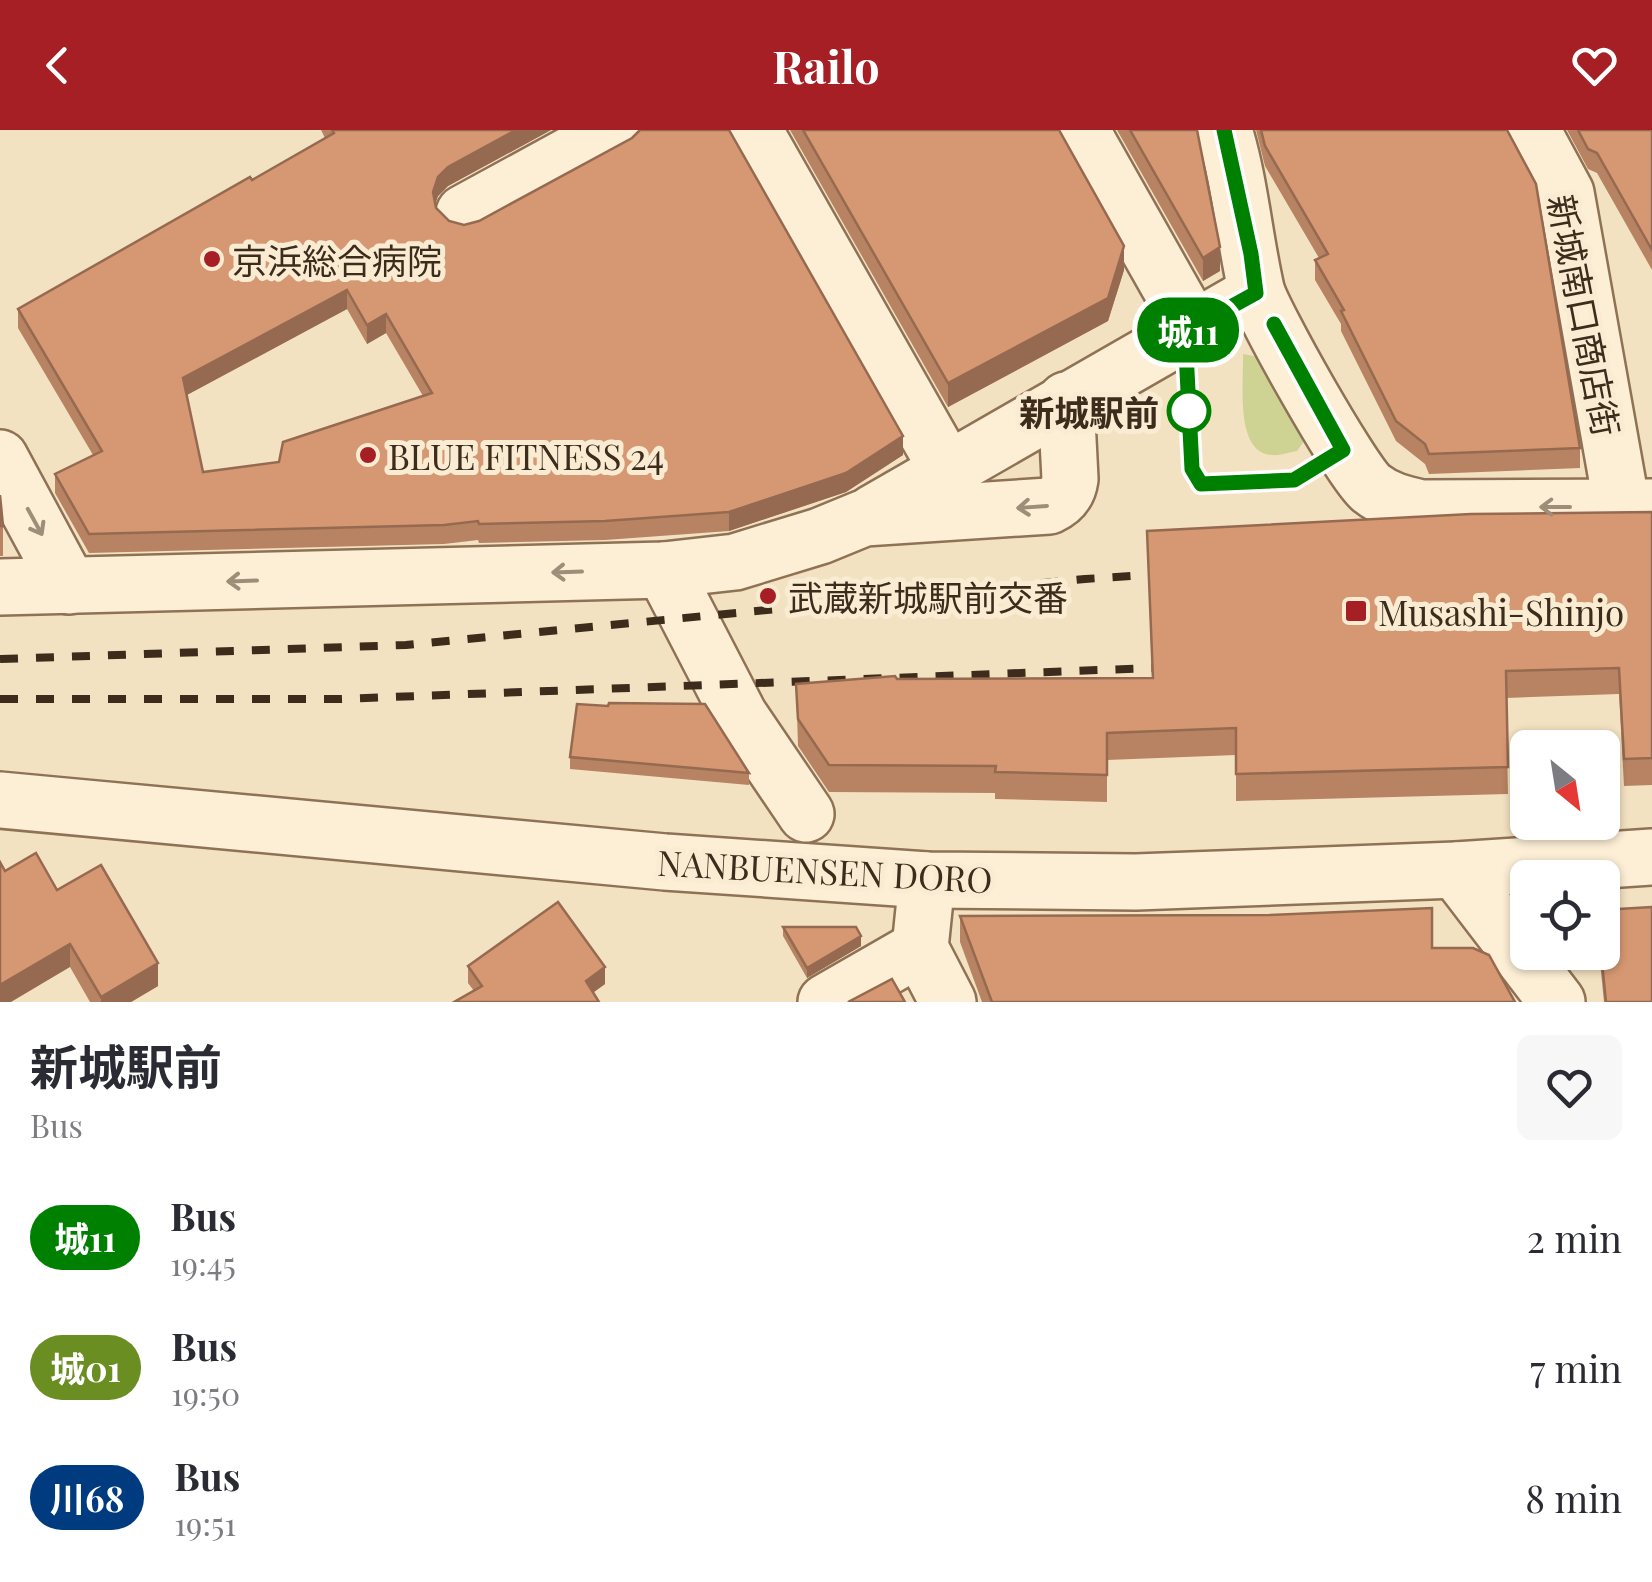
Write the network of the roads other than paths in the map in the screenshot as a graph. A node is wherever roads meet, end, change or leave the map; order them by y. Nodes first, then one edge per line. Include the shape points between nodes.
1 (754, 130) edge
2 (1080, 130) edge
3 (1532, 130) edge
4 (1226, 131) edge
5 (602, 133) edge
6 (464, 213) dead end
7 (1256, 293) junction
8 (1193, 328) junction
9 (1066, 400) junction
10 (0, 458) edge
11 (947, 468) junction
12 (1637, 507) edge
13 (864, 518) junction
14 (664, 570) junction
15 (69, 586) junction
16 (0, 587) edge
17 (0, 800) edge
18 (806, 814) dead end
19 (1652, 857) edge
20 (1456, 870) junction
21 (928, 880) junction
22 (920, 948) junction
23 (826, 1002) edge
24 (948, 1002) edge
25 (1557, 1002) edge

1 - 11 street
2 - 8 street
3 - 12 street, 新城南口商店街 via 1566,193
4 - 7 street
5 - 6 street
7 - 8 street
12 -> 7 street, 新城南口商店街 via 1420,508 1388,499 1368,487 1343,450
8 - 9 street
9 - 11 street
9 -> 13 street via 1070,479 1058,502
10 -> 15 street
11 - 13 street
13 - 14 street via 736,562
14 -> 15 street
14 - 18 street via 739,715
15 - 16 street
17 - 21 street, NANBUENSEN DORO
19 - 20 street, NANBUENSEN DORO
20 - 21 street, NANBUENSEN DORO via 1136,882
20 - 25 street
21 - 22 street
22 - 23 street
22 - 24 street

